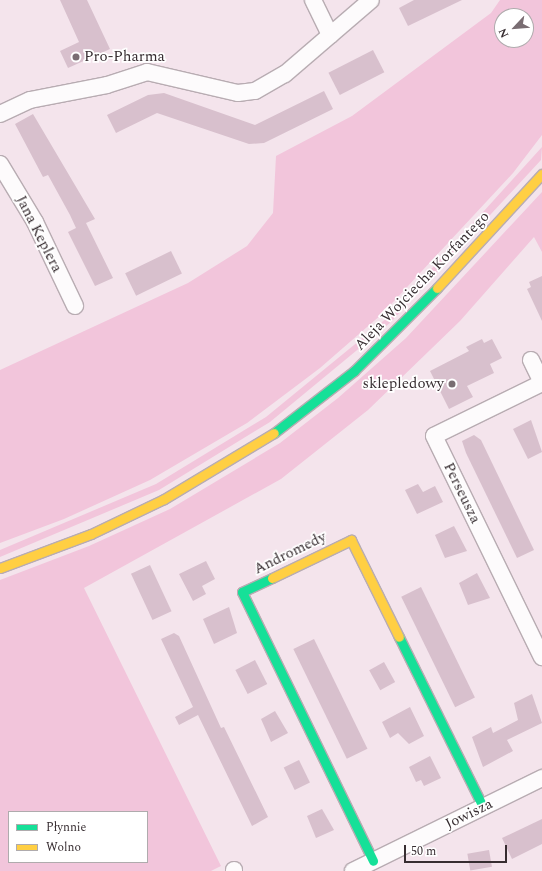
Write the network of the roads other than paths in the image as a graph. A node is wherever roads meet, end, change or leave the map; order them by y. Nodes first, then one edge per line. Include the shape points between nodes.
1 (313, 0) edge
2 (371, 0) edge
3 (330, 35) junction
4 (0, 114) edge
5 (0, 164) edge
6 (542, 174) edge
7 (75, 306) dead end
8 (531, 360) dead end
9 (542, 383) edge
10 (0, 568) edge
11 (542, 657) edge
12 (542, 778) edge
13 (483, 807) junction
14 (373, 861) junction
15 (353, 871) edge

1 - 3 street
2 - 3 street
3 - 4 street via 285,74 255,90 238,93 147,72 107,85 30,100
5 - 7 street, Jana Keplera via 35,222
6 - 10 street, Aleja Wojciecha Korfantego via 396,332 284,426 236,459 164,499 91,534
8 - 9 street, Perseusza
9 - 11 street, Perseusza via 434,436
12 - 13 street, Jowisza
13 - 14 street, Jowisza
13 - 14 street, Andromedy via 351,540 242,592
14 - 15 street, Jowisza

